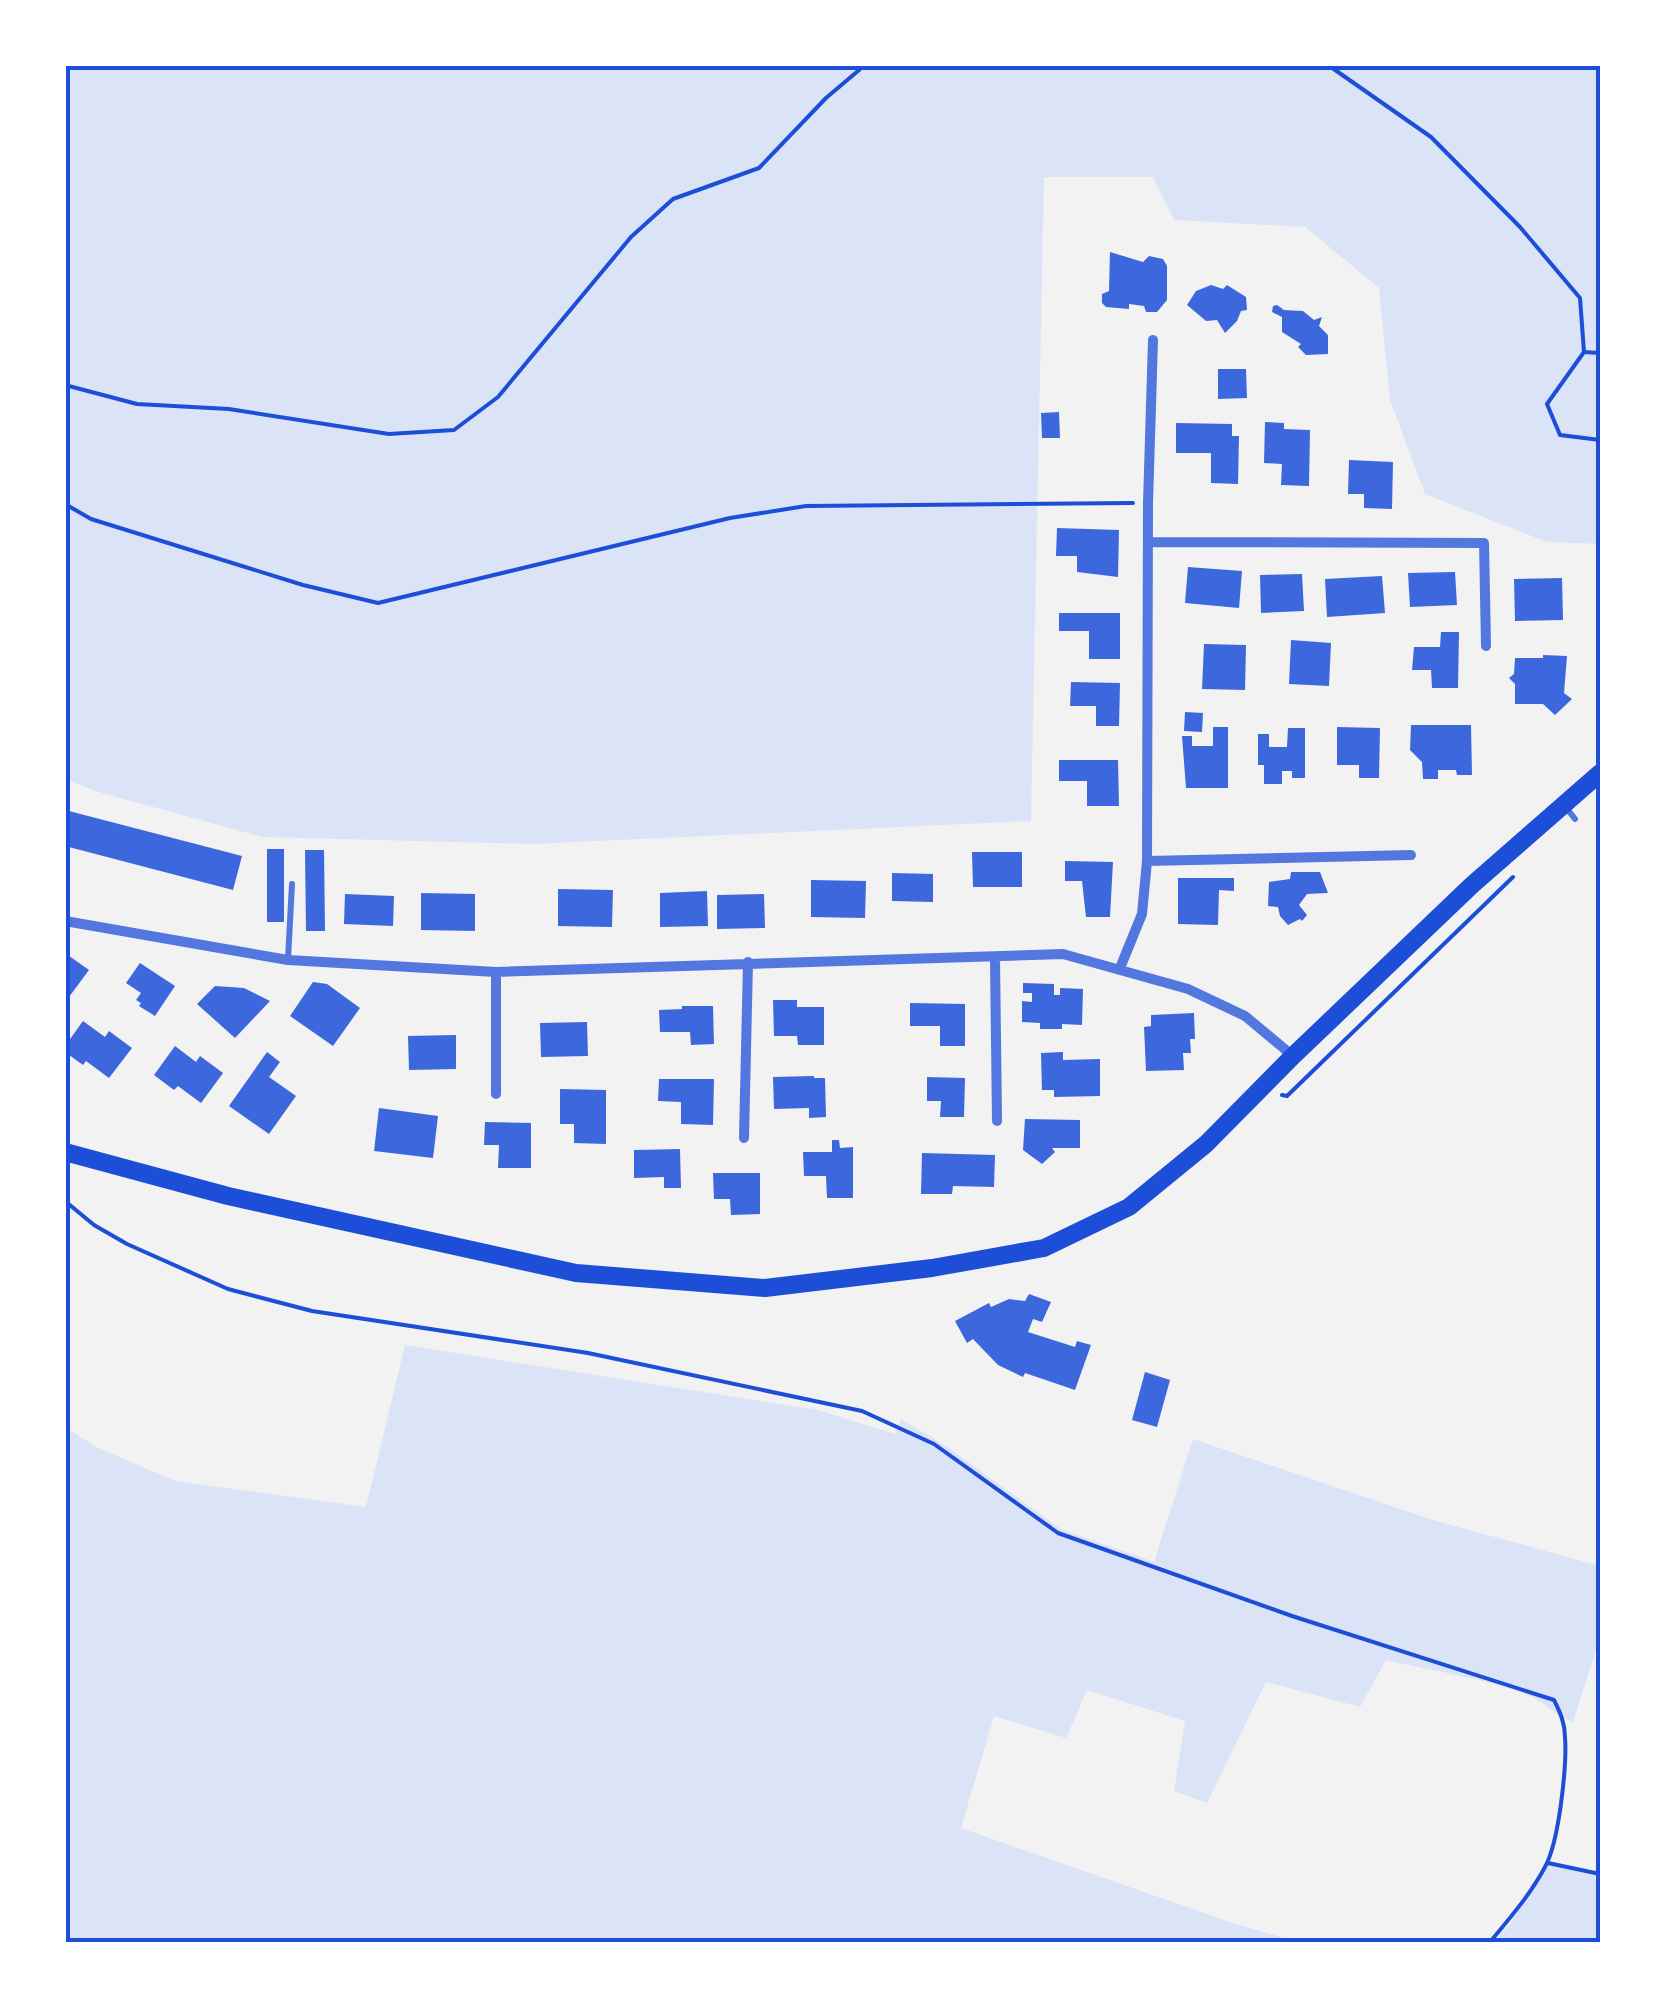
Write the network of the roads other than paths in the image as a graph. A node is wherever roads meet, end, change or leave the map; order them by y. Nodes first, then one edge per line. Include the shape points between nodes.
1 (1153, 340) dead end
2 (1150, 542) junction
3 (1486, 646) dead end
4 (1600, 773) edge
5 (1411, 855) dead end
6 (1147, 861) junction
7 (292, 884) dead end
8 (65, 920) edge
9 (995, 958) junction
10 (288, 960) junction
11 (748, 962) junction
12 (1120, 968) junction
13 (496, 972) junction
14 (1293, 1056) junction
15 (496, 1094) dead end
16 (997, 1121) dead end
17 (744, 1138) dead end
18 (65, 1152) edge

1 - 2 street
2 - 3 street via 1484,542
2 - 6 street
4 - 14 main road via 1569,812 1472,886
5 - 6 street
6 - 12 street via 1142,914
7 - 10 lane
8 - 10 street
9 - 11 street
9 - 12 street via 1063,954
9 - 16 street
10 - 13 street
11 - 13 street
11 - 17 street
12 - 14 street via 1245,1016
13 - 15 street
14 - 18 main road via 1206,1144 1129,1207 1044,1248 765,1288 576,1273 228,1196

